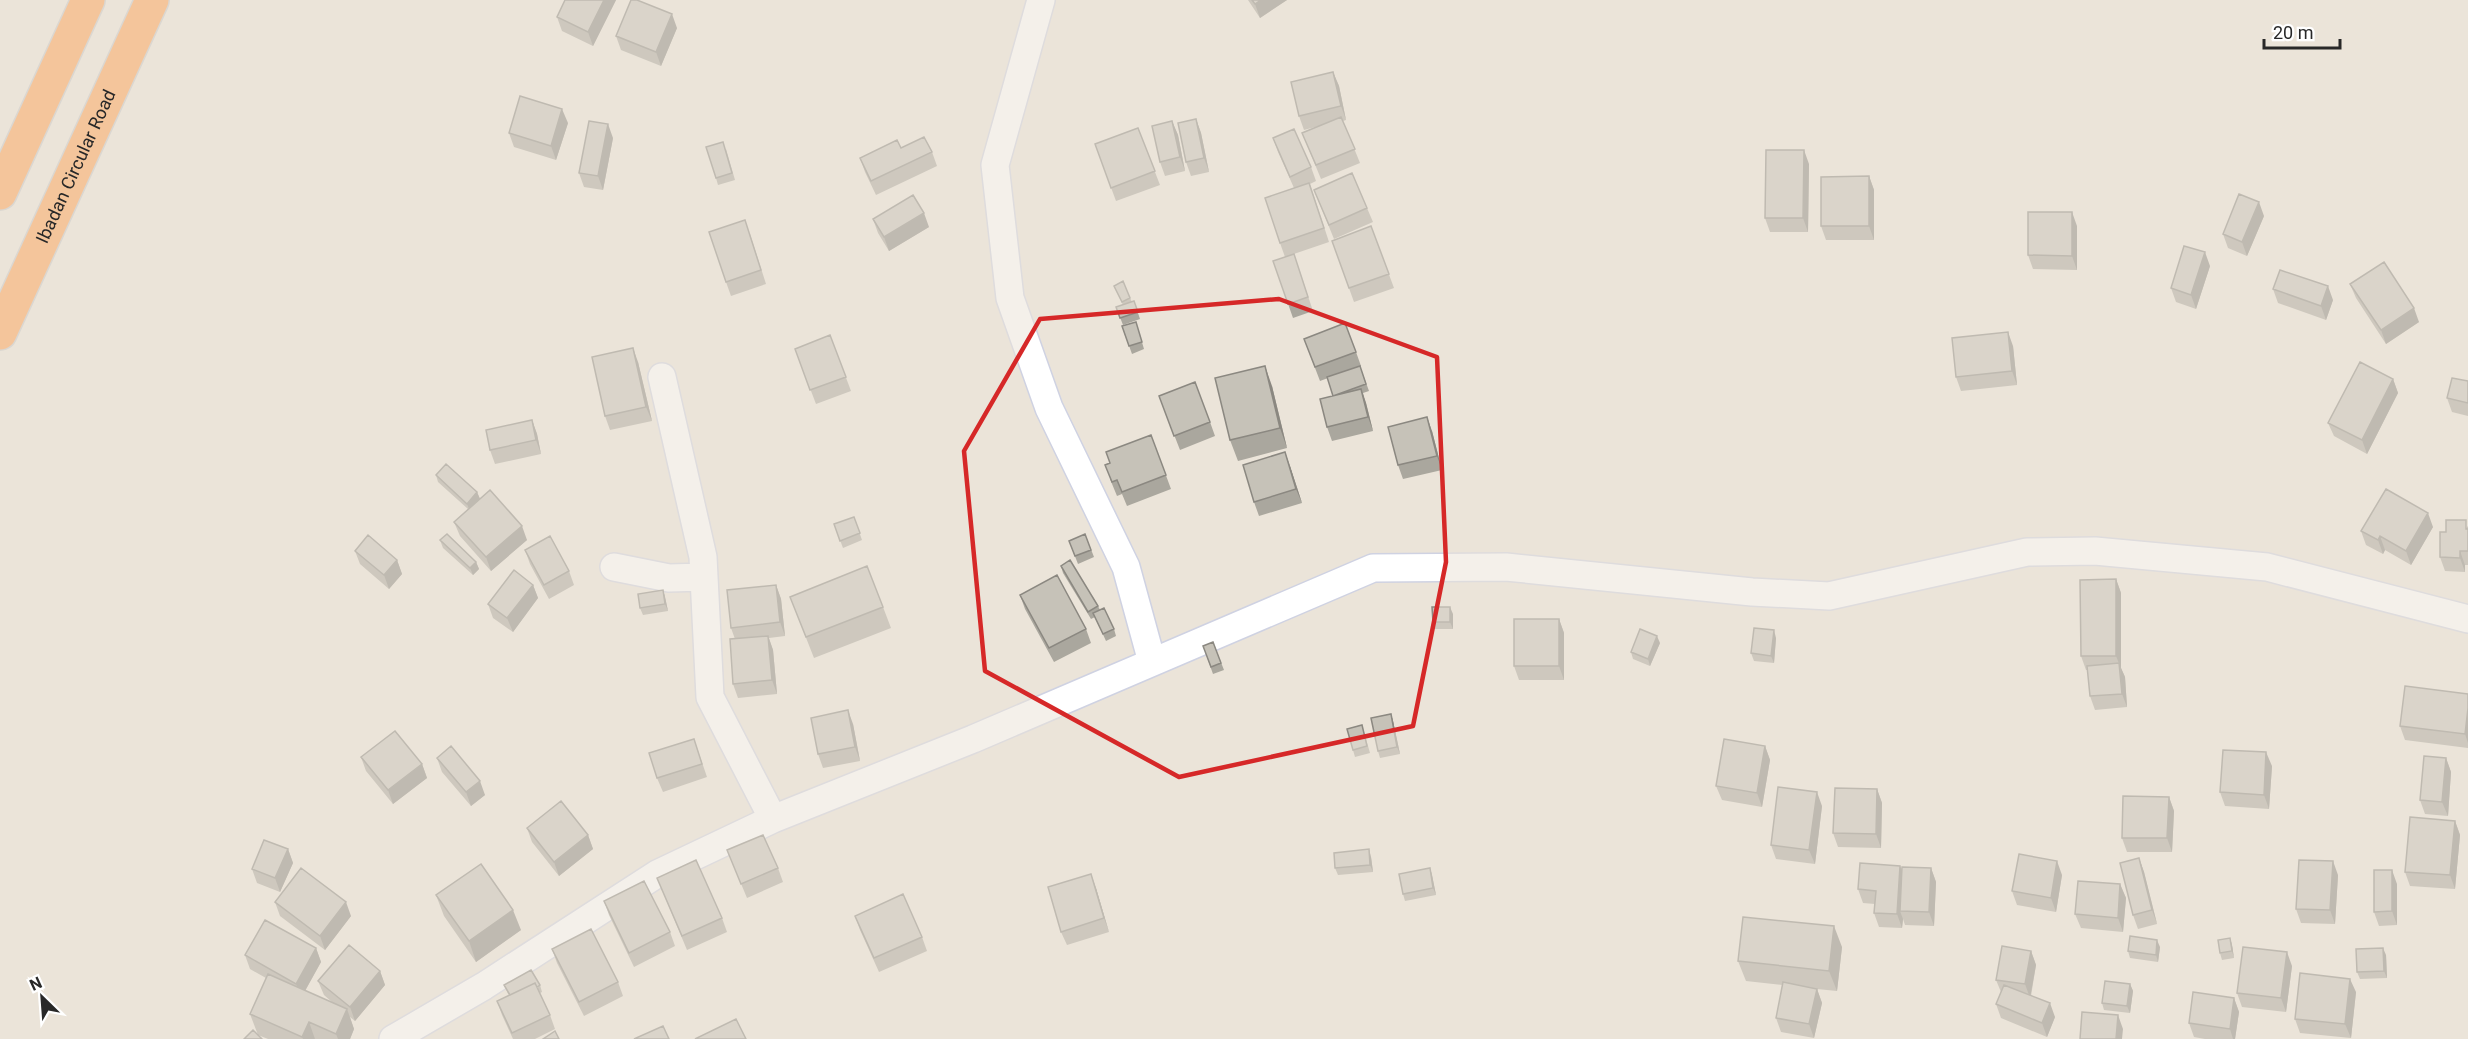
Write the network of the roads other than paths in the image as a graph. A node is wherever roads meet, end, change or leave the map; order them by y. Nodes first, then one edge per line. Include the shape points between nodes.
1 (88, 0) edge
2 (152, 0) edge
3 (1041, 0) edge
4 (0, 193) edge
5 (0, 333) edge
6 (662, 376) dead end
7 (614, 567) dead end
8 (704, 577) junction
9 (2468, 619) edge
10 (1152, 662) junction
11 (773, 819) junction
12 (393, 1039) edge

1 - 4 highway
2 - 5 highway, Ibadan Circular Road
3 - 10 street via 995,165 1010,298 1049,408 1126,567
6 - 8 street via 703,557
7 - 8 street via 669,578
8 - 11 street via 710,697
9 - 10 street via 2266,567 2095,551 2027,552 1829,596 1506,567 1373,568
10 - 11 street
11 - 12 street via 657,874 484,986

